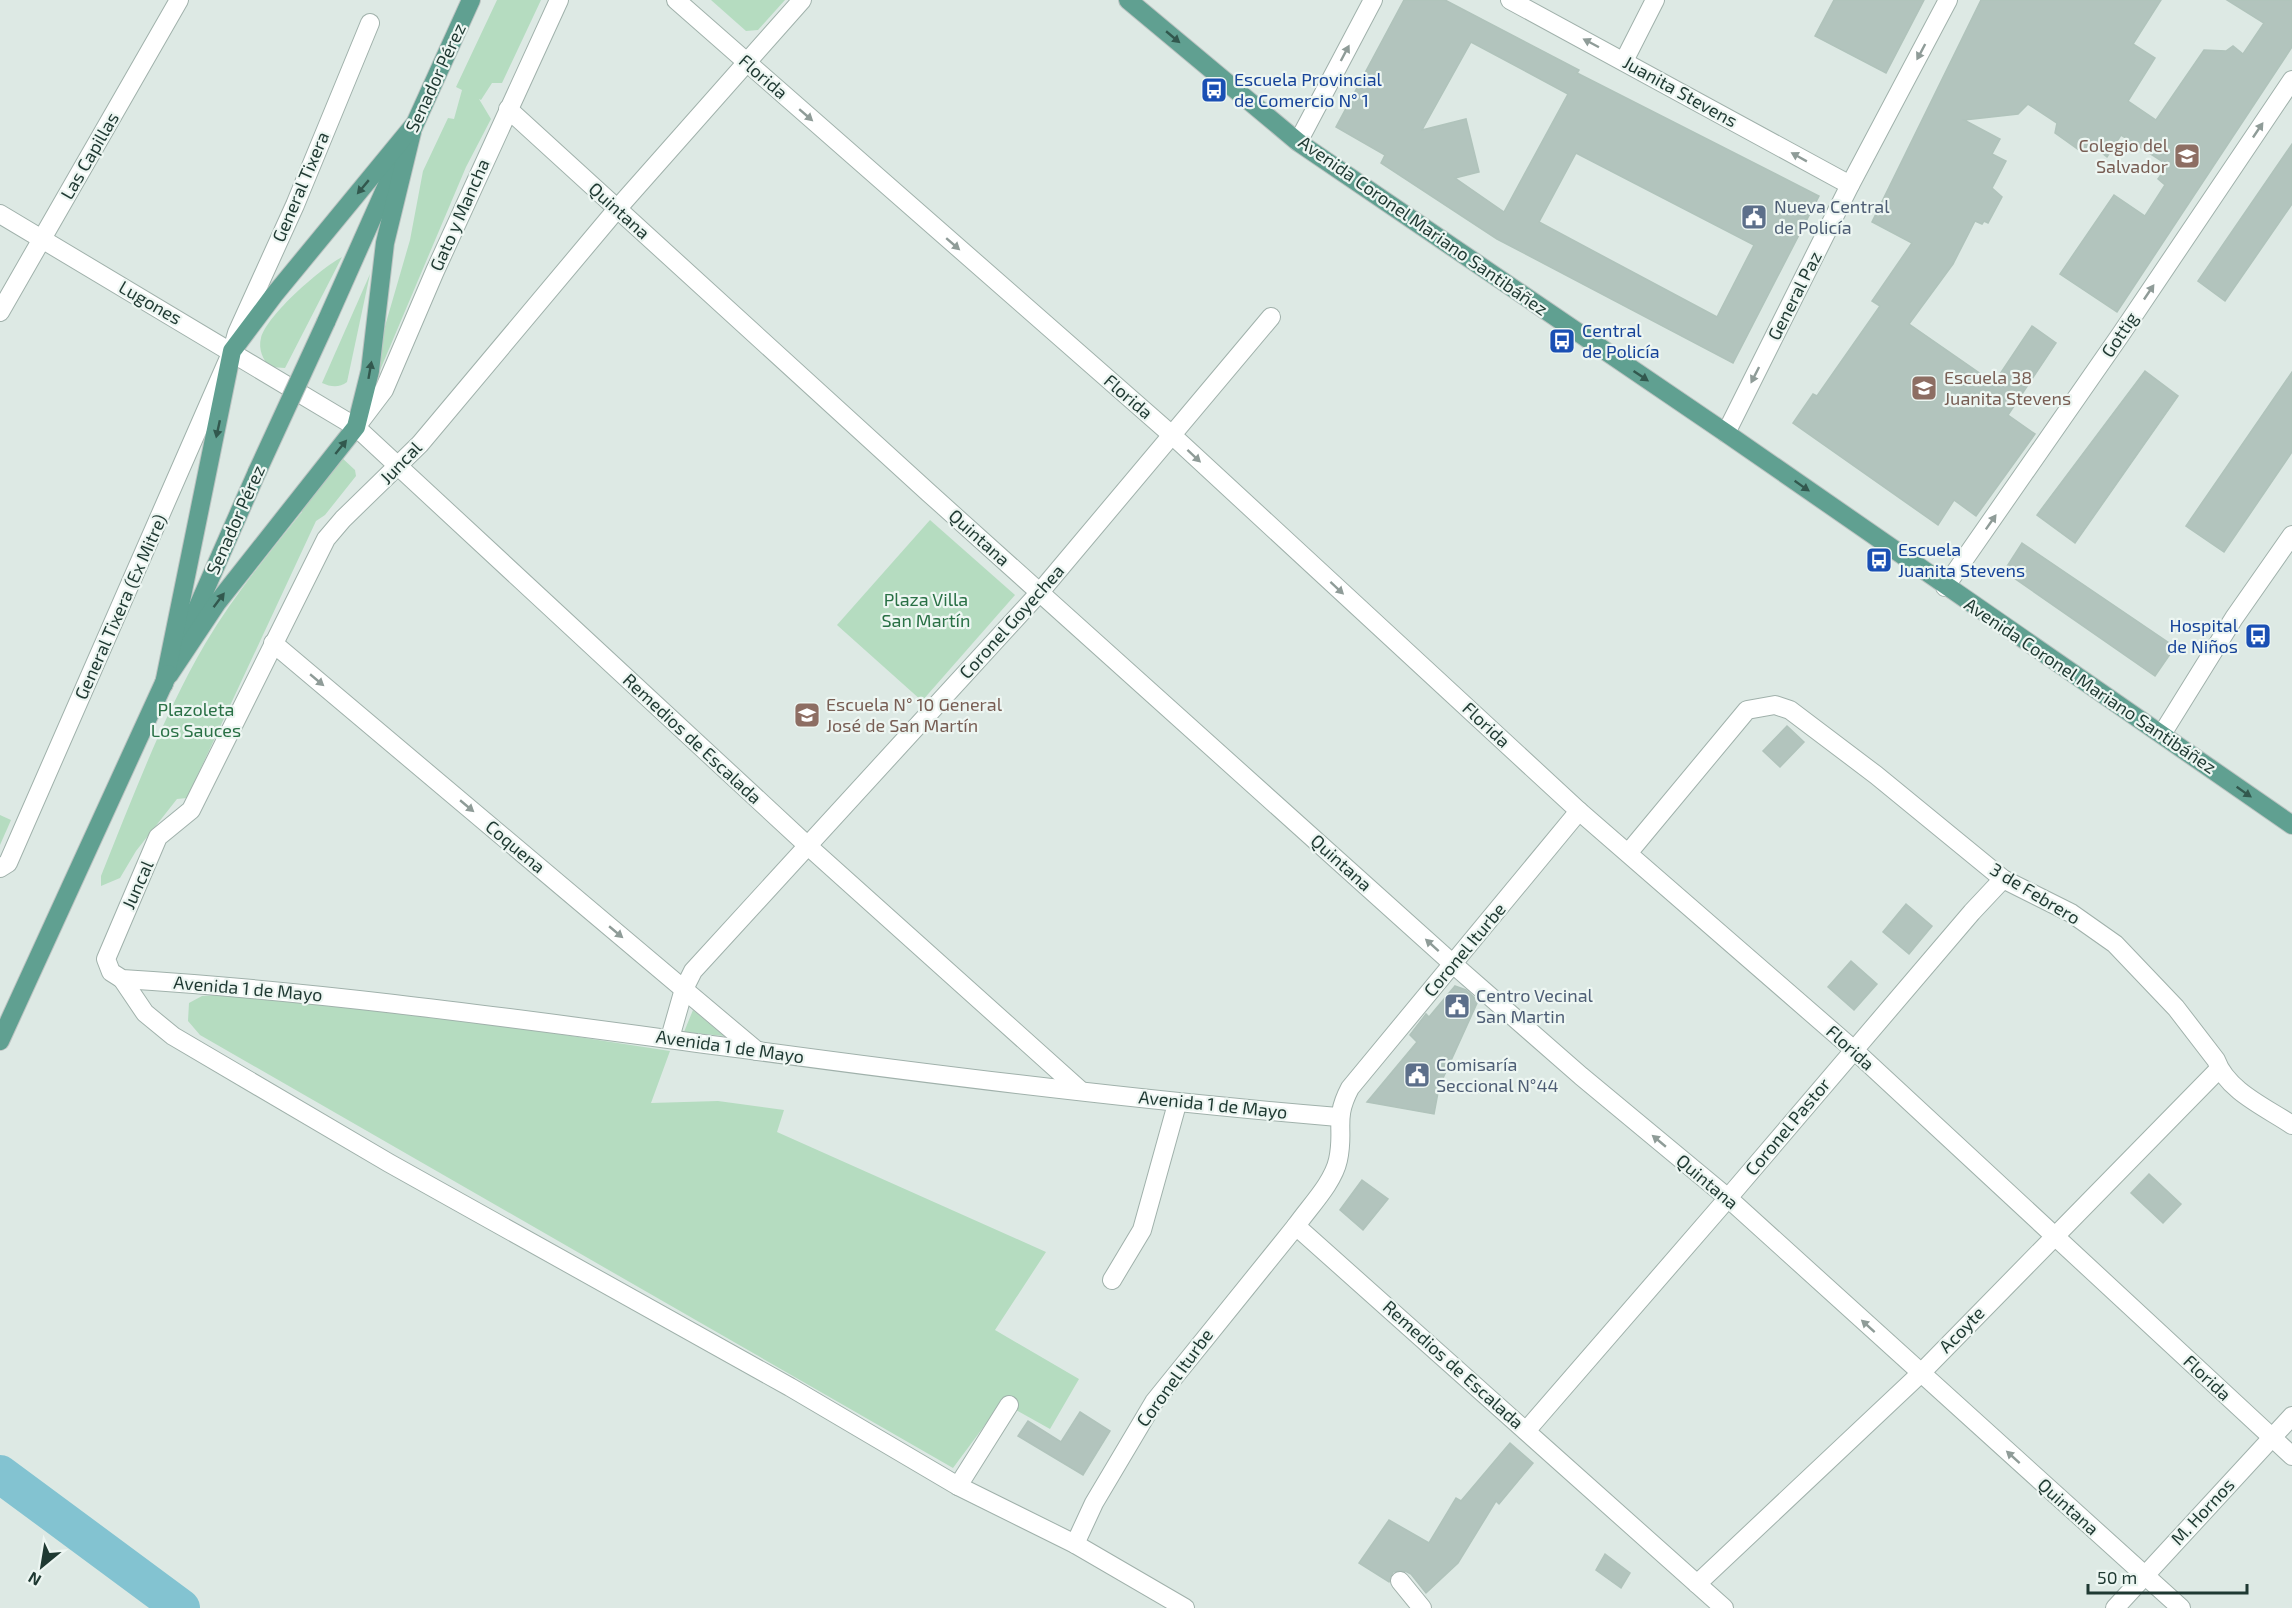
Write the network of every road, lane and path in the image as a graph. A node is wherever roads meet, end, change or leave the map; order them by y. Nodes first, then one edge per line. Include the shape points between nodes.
1 (179, 0) edge
2 (471, 0) edge
3 (559, 0) edge
4 (676, 0) edge
5 (802, 0) edge
6 (1128, 0) edge
7 (1373, 0) edge
8 (1510, 0) edge
9 (1655, 0) edge
10 (1948, 0) edge
11 (370, 23) dead end
12 (1624, 61) junction
13 (746, 63) junction
14 (2292, 80) edge
15 (508, 109) junction
16 (414, 126) junction
17 (1298, 142) junction
18 (1850, 185) junction
19 (617, 209) junction
20 (0, 214) edge
21 (42, 241) junction
22 (0, 312) edge
23 (1271, 317) dead end
24 (232, 351) junction
25 (300, 391) joint
26 (356, 428) junction
27 (1726, 433) junction
28 (1173, 436) junction
29 (398, 468) junction
30 (2292, 535) edge
31 (1945, 587) junction
32 (1040, 592) junction
33 (273, 643) junction
34 (164, 684) junction
35 (2162, 734) junction
36 (1579, 811) junction
37 (2292, 825) edge
38 (808, 846) junction
39 (1629, 852) junction
40 (4, 866) edge
41 (2003, 879) junction
42 (1454, 964) junction
43 (122, 979) junction
44 (684, 989) junction
45 (670, 1038) junction
46 (0, 1041) edge
47 (1854, 1050) junction
48 (757, 1051) junction
49 (2219, 1069) junction
50 (1081, 1091) junction
51 (1177, 1104) junction
52 (1338, 1117) junction
53 (2292, 1125) edge
54 (1728, 1198) junction
55 (1296, 1226) junction
56 (2054, 1235) junction
57 (1112, 1280) dead end
58 (1920, 1374) junction
59 (1009, 1405) dead end
60 (2292, 1416) edge
61 (1526, 1431) junction
62 (2272, 1438) junction
63 (2292, 1456) edge
64 (957, 1486) junction
65 (1075, 1544) junction
66 (2144, 1575) junction
67 (1400, 1581) dead end
68 (1697, 1584) junction
69 (1712, 1605) edge
70 (1185, 1608) edge
71 (1422, 1608) edge
72 (2115, 1608) edge
73 (2181, 1608) edge

1 - 21 street, Las Capillas
2 - 16 main road, Senador Pérez
3 - 15 street, Gato y Mancha
4 - 13 street, Florida
5 - 13 street, Juncal
6 -> 17 main road, Avenida Coronel Mariano Santibáñez
17 -> 7 street
12 -> 8 street, Juanita Stevens
9 - 12 street
10 -> 18 street, General Paz
11 - 24 street, General Tixera
18 -> 12 street, Juanita Stevens
13 - 19 street, Juncal
13 -> 28 street, Florida
31 -> 14 street, Gottig
15 - 19 street, Quintana
15 - 26 street, Gato y Mancha via 384,390
16 -> 24 main road
26 -> 16 main road via 370,370 385,243
16 - 34 main road, Senador Pérez, bridge
17 -> 27 main road, Avenida Coronel Mariano Santibáñez
18 -> 27 street, General Paz
19 - 29 street, Juncal
19 - 32 street, Quintana
20 - 21 street, Lugones
21 - 22 street, Las Capillas
21 - 24 street, Lugones
23 - 28 street, Coronel Goyechea
24 - 25 street, Lugones
24 -> 34 main road
24 - 40 street, General Tixera (Ex Mitre)
25 - 26 street, Remedios de Escalada
26 - 29 street, Remedios de Escalada
34 -> 26 main road via 217,603
27 -> 31 main road, Avenida Coronel Mariano Santibáñez
28 - 32 street, Coronel Goyechea
28 -> 36 street, Florida
29 - 33 street, Juncal via 326,539
29 - 38 street, Remedios de Escalada
30 - 35 street via 2234,618
31 - 35 main road, Avenida Coronel Mariano Santibáñez
32 - 38 street, Coronel Goyechea
42 -> 32 street, Quintana
33 - 43 street, Juncal via 191,810 158,837 105,959 111,972
33 -> 44 street, Coquena
34 - 46 main road, Senador Pérez
35 -> 37 main road, Avenida Coronel Mariano Santibáñez
36 - 39 street, Florida
36 - 42 street, Coronel Iturbe
38 - 44 street, Coronel Goyechea via 693,971
38 - 50 street, Remedios de Escalada
39 - 41 street, 3 de Febrero via 1748,710 1775,705 1790,710 1876,775
39 - 47 street, Florida
41 - 47 street, Coronel Pastor
41 - 49 street, 3 de Febrero via 2071,913 2115,944 2176,1008
42 - 52 street, Coronel Iturbe via 1350,1088
54 -> 42 street, Quintana
43 - 45 street, Avenida 1 de Mayo via 254,987
43 - 64 street via 145,1013 172,1036
44 - 45 street, Coronel Goyechea
44 - 48 street, Coquena
45 - 48 street, Avenida 1 de Mayo
47 - 54 street, Coronel Pastor
47 - 56 street, Florida
48 - 50 street, Avenida 1 de Mayo
49 - 53 street, 3 de Febrero via 2240,1091
49 - 56 street, Acoyte
50 - 51 street, Avenida 1 de Mayo
51 - 52 street, Avenida 1 de Mayo
51 - 57 street via 1142,1230
52 - 55 street via 1341,1143 1337,1163
58 -> 54 street, Quintana
54 - 61 street, Coronel Pastor
55 - 61 street, Remedios de Escalada
55 - 65 street, Coronel Iturbe via 1154,1402 1094,1503
56 - 58 street, Acoyte
56 - 62 street, Florida
66 -> 58 street, Quintana
58 - 68 street, Acoyte
59 - 64 street
60 - 62 street, M. Hornos
61 - 68 street, Remedios de Escalada
62 - 63 street, Florida
62 - 66 street, M. Hornos
64 - 65 street
65 - 70 street
66 - 72 street, M. Hornos
66 - 73 street, Quintana
67 - 71 street
68 - 69 street, Remedios de Escalada

